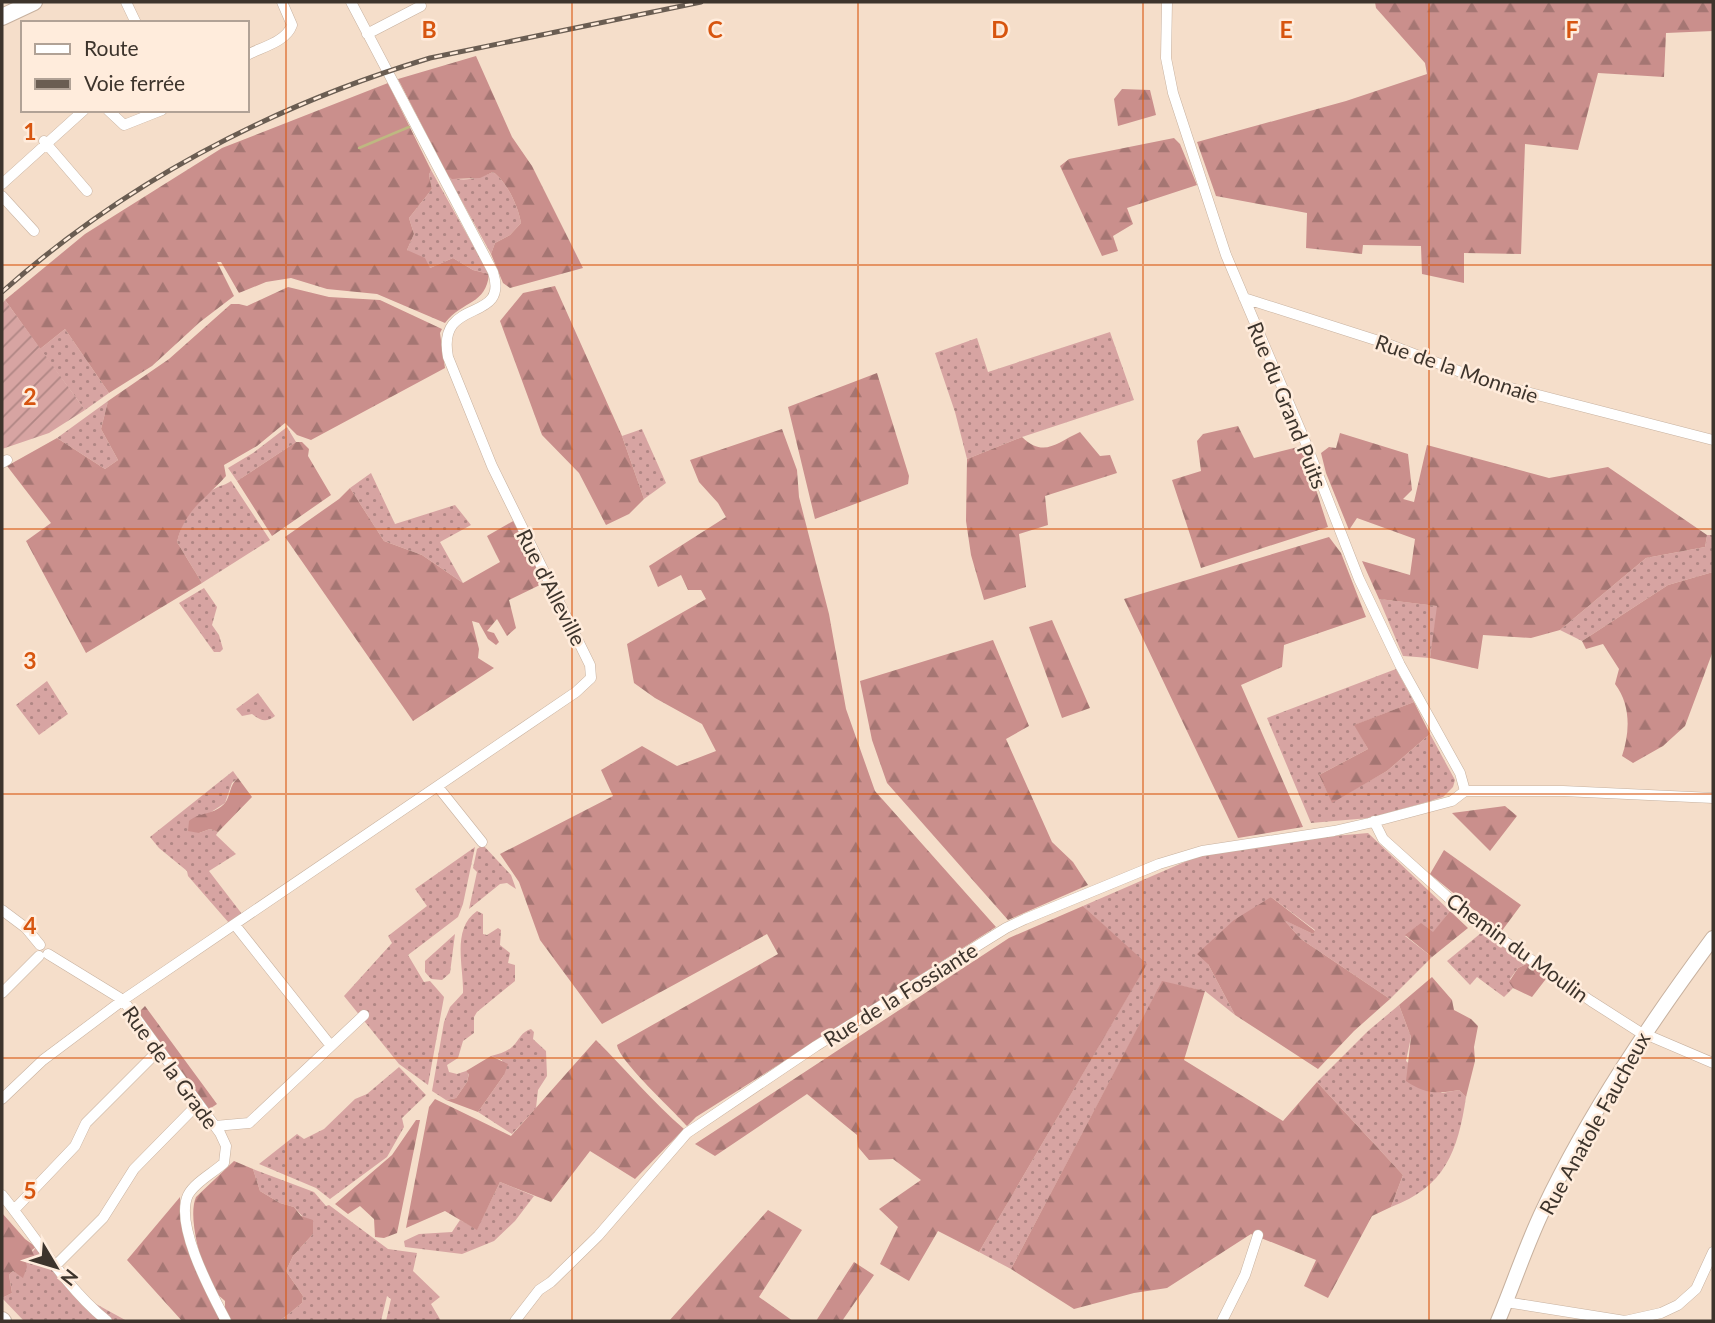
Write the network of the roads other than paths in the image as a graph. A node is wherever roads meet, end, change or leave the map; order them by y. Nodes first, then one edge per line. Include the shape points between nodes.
1 (34, 2) edge
2 (126, 2) edge
3 (282, 2) edge
4 (351, 2) edge
5 (1167, 2) edge
6 (421, 6) dead end
7 (2, 17) edge
8 (135, 21) edge
9 (368, 34) junction
10 (248, 55) edge
11 (82, 112) edge
12 (109, 112) edge
13 (157, 112) edge
14 (45, 143) junction
15 (2, 184) edge
16 (86, 191) dead end
17 (2, 196) edge
18 (34, 231) dead end
19 (1244, 298) junction
20 (1713, 440) edge
21 (438, 787) junction
22 (1465, 791) junction
23 (1713, 798) edge
24 (1374, 821) junction
25 (482, 842) dead end
26 (2, 910) edge
27 (234, 925) junction
28 (1713, 938) edge
29 (43, 955) junction
30 (2, 993) edge
31 (122, 1000) junction
32 (365, 1015) dead end
33 (1643, 1034) junction
34 (331, 1046) junction
35 (159, 1050) junction
36 (1713, 1063) edge
37 (2, 1099) edge
38 (200, 1105) junction
39 (215, 1126) junction
40 (2, 1195) edge
41 (14, 1210) junction
42 (1258, 1234) dead end
43 (1713, 1252) edge
44 (56, 1265) junction
45 (1506, 1302) junction
46 (107, 1321) edge
47 (226, 1321) edge
48 (514, 1321) edge
49 (1222, 1321) edge
50 (1498, 1321) edge
51 (1625, 1321) edge

1 - 7 main road
2 - 8 street
3 - 10 street via 292,25 289,31
4 - 9 street, Rue d'Alleville
5 - 19 street, Rue du Grand Puits via 1166,58 1173,93
6 - 9 street
9 - 21 street, Rue d'Alleville via 493,272 498,287 485,306 455,320 448,330 448,357 492,466 592,673 584,686
11 - 14 street
12 - 13 street via 124,125
14 - 15 street
14 - 16 street
17 - 18 street
19 - 20 street, Rue de la Monnaie via 1385,343 1487,382
19 - 22 street, Rue du Grand Puits via 1359,579 1460,773
21 - 25 street
21 - 27 street, Rue d'Alleville
22 - 23 street
22 - 24 street via 1452,801
24 - 33 street, Chemin du Moulin via 1383,839 1472,919
24 - 48 street, Rue de la Fossiante via 1202,851 1159,864 1006,929 694,1127 598,1236 539,1290
26 - 29 street, Rue de la Grade via 47,947
27 - 31 street, Rue d'Alleville
27 - 34 street
28 - 33 main road, Rue Anatole Faucheux
29 - 30 street
29 - 31 street, Rue de la Grade
31 - 35 street, Rue de la Grade
31 - 37 street, Rue d'Alleville via 43,1060
32 - 34 street
33 - 36 street, Chemin du Moulin
33 - 45 main road, Rue Anatole Faucheux via 1567,1162
34 - 39 street via 249,1123
35 - 38 street, Rue de la Grade
35 - 41 street via 86,1123 75,1146
38 - 39 street, Rue de la Grade
38 - 44 street via 134,1169 103,1217
39 - 47 street, Rue de la Grade via 226,1146 224,1163 195,1186 184,1207 194,1253
40 - 41 street
41 - 44 street
42 - 49 street via 1245,1275
43 - 51 street via 1688,1298 1661,1313
44 - 46 street
45 - 50 main road, Rue Anatole Faucheux
45 - 51 street

